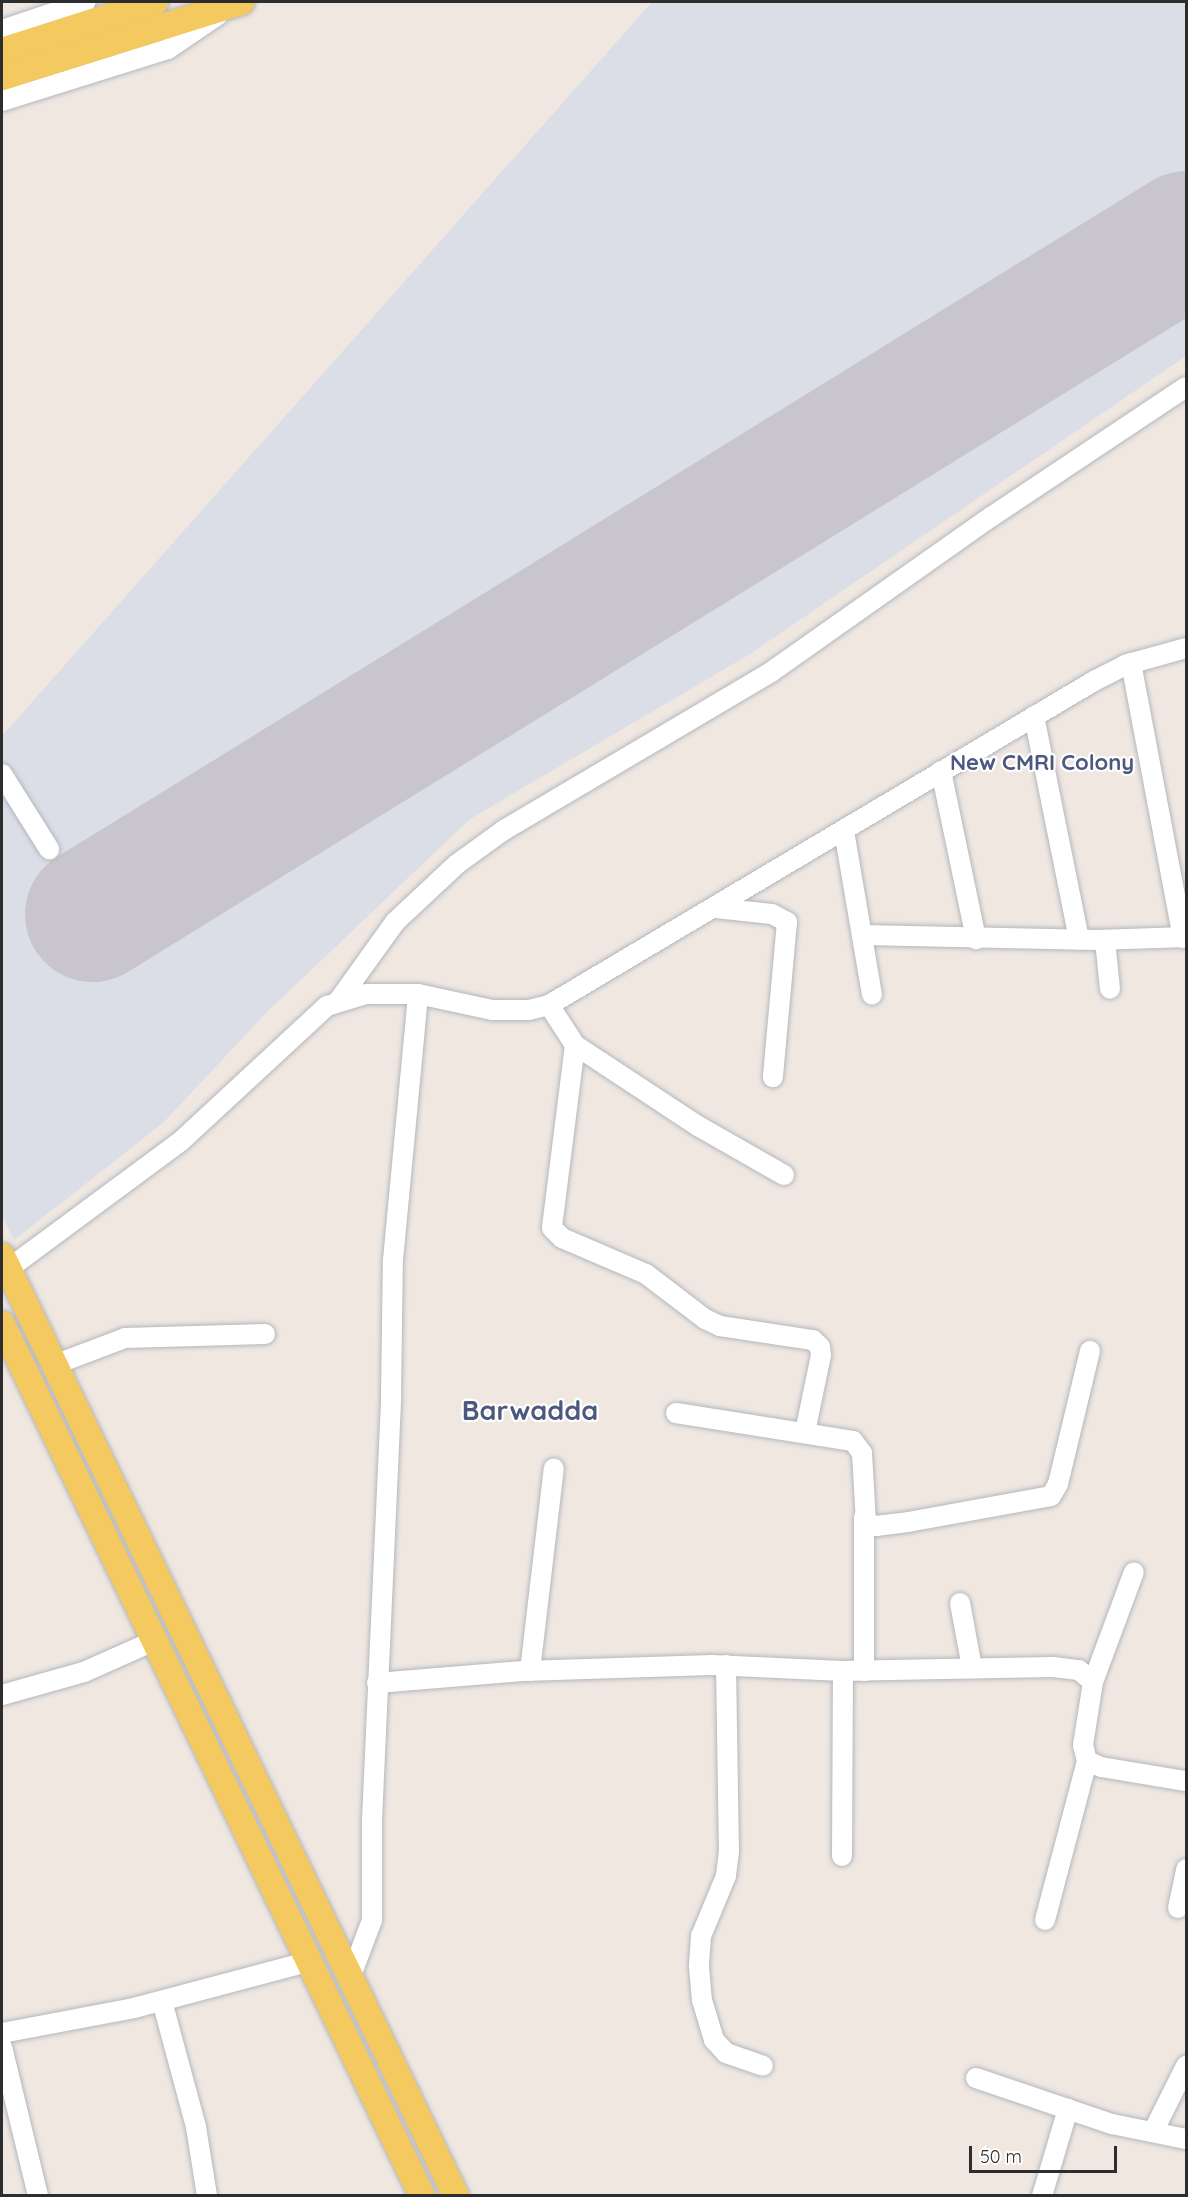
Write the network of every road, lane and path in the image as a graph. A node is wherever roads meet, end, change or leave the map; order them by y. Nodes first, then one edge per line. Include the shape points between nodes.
1 (85, 2) edge
2 (154, 2) edge
3 (237, 3) edge
4 (2, 30) edge
5 (2, 51) edge
6 (2, 78) edge
7 (2, 101) edge
8 (1186, 387) edge
9 (1186, 648) edge
10 (1131, 663) junction
11 (1034, 716) junction
12 (941, 771) junction
13 (2, 774) edge
14 (844, 831) junction
15 (49, 849) dead end
16 (716, 908) junction
17 (862, 935) junction
18 (1185, 937) edge
19 (975, 939) junction
20 (1079, 940) junction
21 (1105, 940) junction
22 (1110, 989) dead end
23 (418, 994) junction
24 (872, 995) dead end
25 (339, 1000) junction
26 (549, 1005) junction
27 (575, 1045) junction
28 (773, 1077) dead end
29 (784, 1175) dead end
30 (5, 1263) edge
31 (2, 1324) edge
32 (265, 1334) dead end
33 (1090, 1351) dead end
34 (54, 1365) junction
35 (676, 1413) dead end
36 (805, 1432) junction
37 (554, 1468) dead end
38 (864, 1517) junction
39 (1134, 1572) dead end
40 (960, 1602) dead end
41 (156, 1640) junction
42 (726, 1665) junction
43 (972, 1668) junction
44 (530, 1671) junction
45 (843, 1671) junction
46 (864, 1671) junction
47 (1093, 1682) junction
48 (377, 1683) junction
49 (2, 1695) edge
50 (1087, 1761) junction
51 (1186, 1781) edge
52 (842, 1856) dead end
53 (1186, 1869) edge
54 (1178, 1908) dead end
55 (1045, 1920) dead end
56 (307, 1962) junction
57 (349, 1981) junction
58 (162, 2001) junction
59 (2, 2033) edge
60 (2, 2047) edge
61 (763, 2066) dead end
62 (1186, 2066) edge
63 (976, 2078) dead end
64 (1068, 2109) junction
65 (1154, 2132) junction
66 (1186, 2139) edge
67 (38, 2196) edge
68 (207, 2196) edge
69 (422, 2196) edge
70 (456, 2196) edge
71 (1042, 2196) edge

1 - 4 street
2 - 5 main road
3 - 6 main road
3 - 7 street via 168,49
8 - 25 street via 771,672 504,830 457,864 395,922
9 - 10 street
10 - 11 street
10 - 18 street
11 - 12 street
11 - 20 street
12 - 14 street
12 - 19 street
13 - 15 street
14 - 16 street
14 - 17 street
16 - 26 street
16 - 28 street via 772,914 787,922
17 - 19 street
17 - 24 street
18 - 21 street
19 - 20 street
20 - 21 street
21 - 22 street
23 - 25 street via 366,994
23 - 26 street via 492,1010 529,1010
23 - 48 street via 393,1260 391,1396
25 - 30 street via 297,1032 181,1141
26 - 27 street
27 - 29 street via 698,1126
27 - 36 street via 552,1228 562,1238 646,1274 720,1326 813,1340 820,1347 821,1356
30 - 34 main road
31 - 41 main road
32 - 34 street via 124,1338
33 - 38 street via 1058,1484 1051,1496 876,1526 866,1523
34 - 57 main road
35 - 36 street
36 - 38 street via 837,1436 859,1445
37 - 44 street
38 - 46 street
39 - 47 street
40 - 43 street
41 - 49 street via 84,1672
41 - 56 main road
42 - 44 street
42 - 45 street
42 - 61 street via 729,1851 726,1876 701,1936 702,2000 714,2040 726,2053
43 - 46 street
43 - 47 street via 1079,1670
44 - 48 street
45 - 46 street
45 - 52 street
47 - 50 street via 1083,1745
48 - 57 street via 372,1920
50 - 51 street via 1101,1767
50 - 55 street
53 - 54 street
56 - 58 street
56 - 69 main road
57 - 70 main road
58 - 59 street
58 - 68 street via 196,2127
60 - 67 street
62 - 65 street
63 - 64 street
64 - 65 street
64 - 71 street
65 - 66 street

